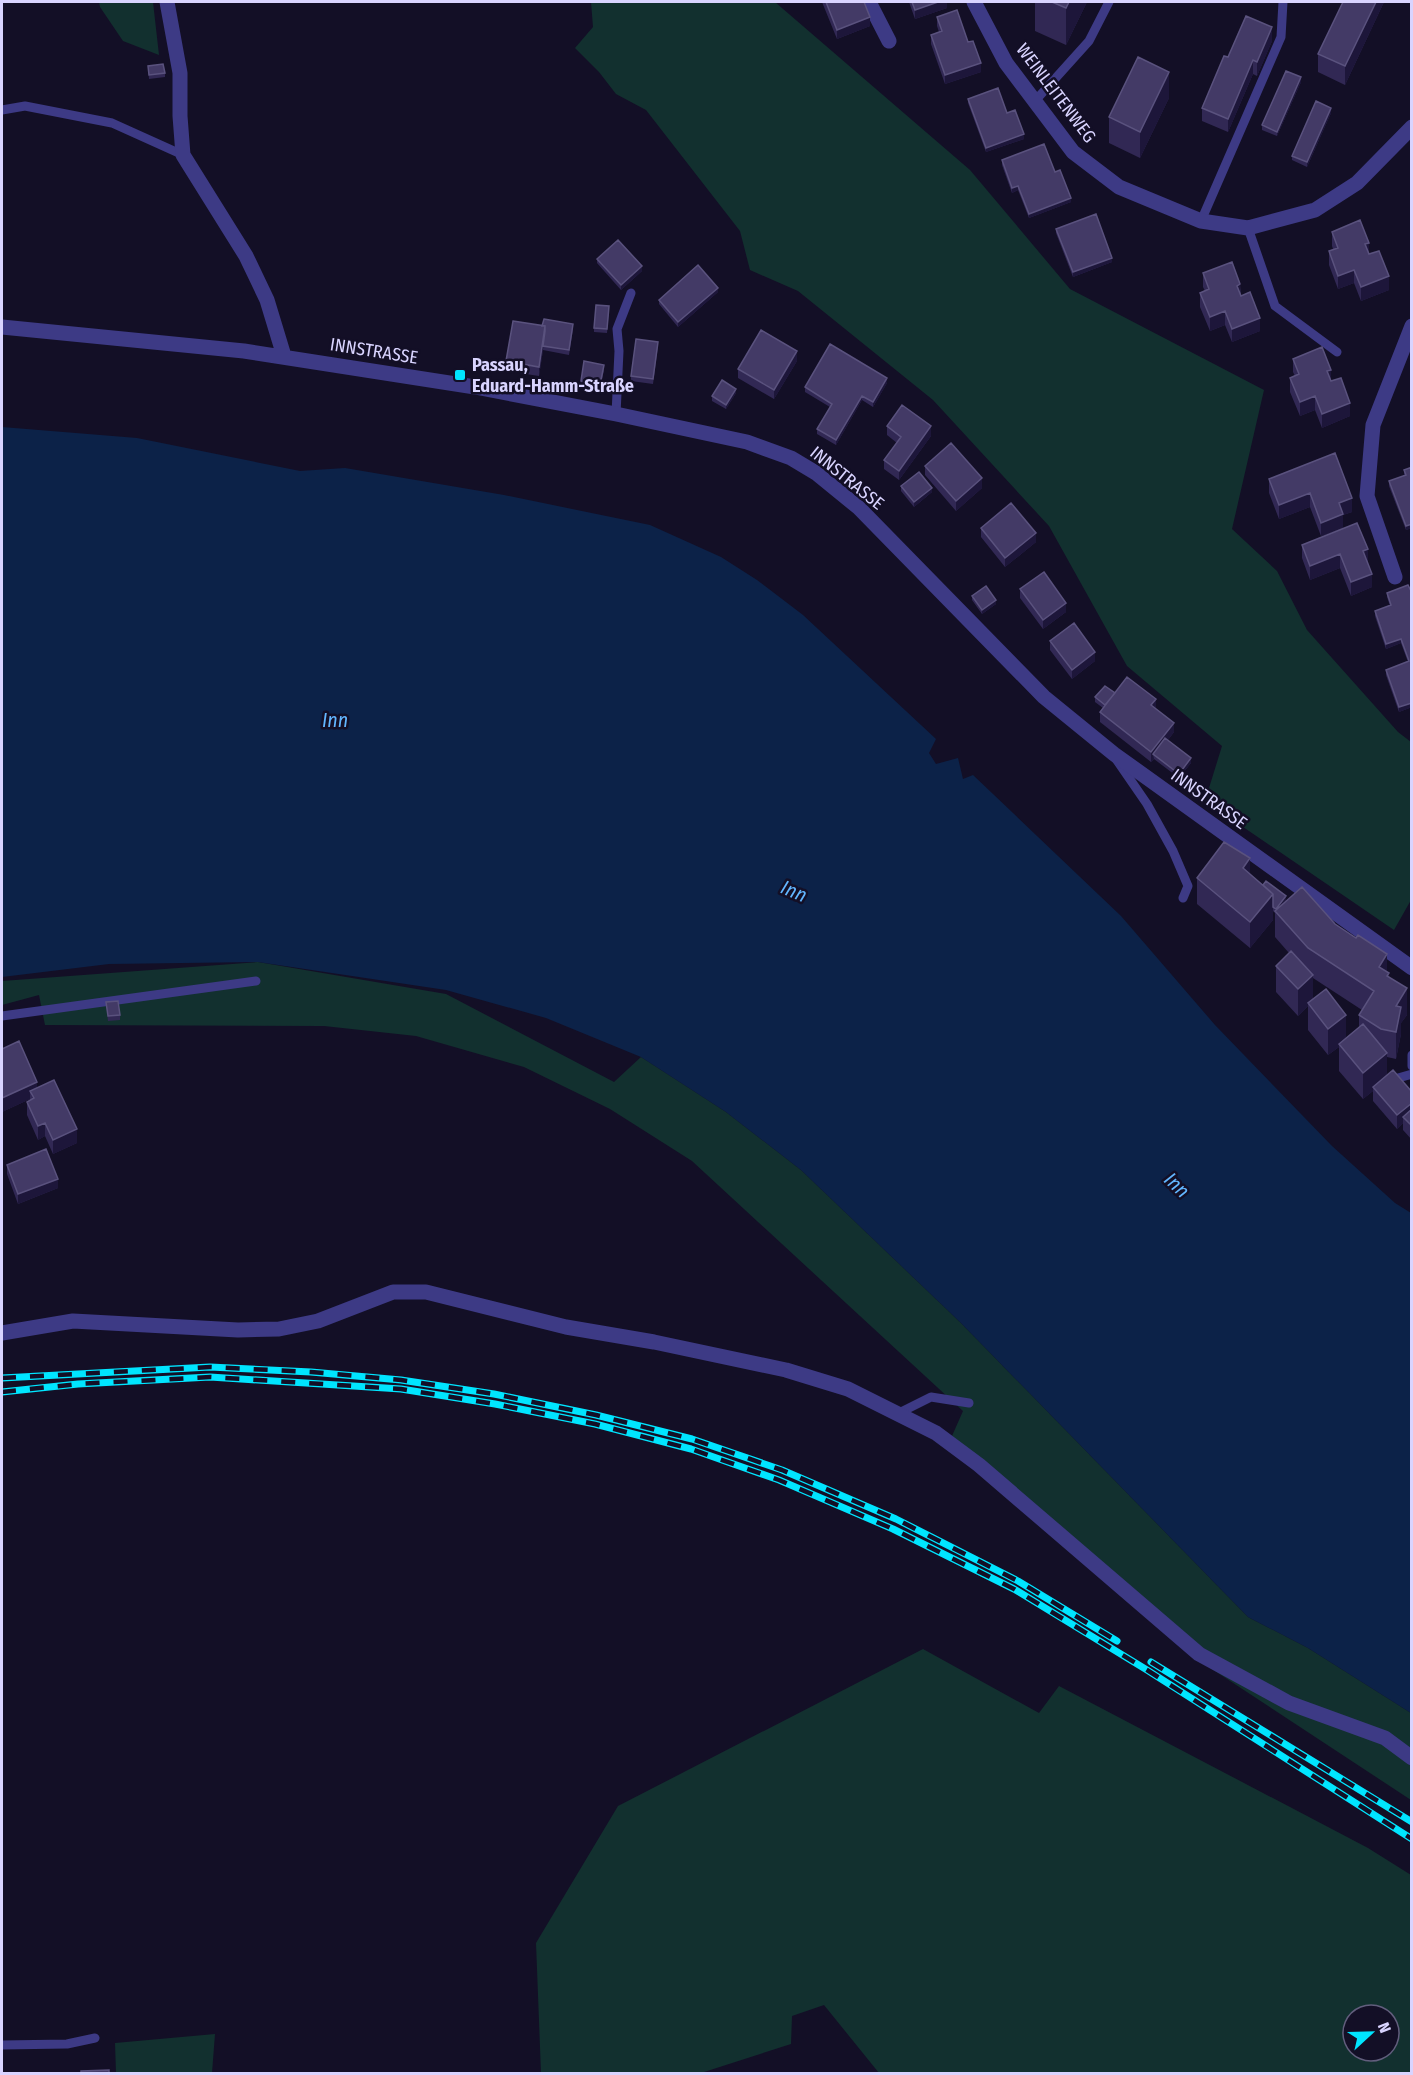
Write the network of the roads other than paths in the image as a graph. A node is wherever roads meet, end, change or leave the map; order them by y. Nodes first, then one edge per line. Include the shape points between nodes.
1 (167, 2) edge
2 (869, 2) edge
3 (974, 2) edge
4 (1109, 2) edge
5 (1283, 2) edge
6 (889, 41) dead end
7 (1035, 101) junction
8 (2, 110) edge
9 (1412, 127) edge
10 (183, 155) junction
11 (1201, 221) junction
12 (1248, 228) junction
13 (631, 293) dead end
14 (1412, 326) edge
15 (2, 327) edge
16 (1337, 352) dead end
17 (284, 356) junction
18 (616, 414) junction
19 (1395, 577) dead end
20 (1114, 754) junction
21 (1183, 898) dead end
22 (1412, 968) edge
23 (256, 981) dead end
24 (2, 1016) edge
25 (1412, 1055) edge
26 (1412, 1066) edge
27 (1412, 1074) edge
28 (1390, 1080) edge
29 (2, 1333) edge
30 (969, 1403) dead end
31 (899, 1413) junction
32 (1412, 1758) edge
33 (95, 2038) dead end
34 (2, 2045) edge

1 - 10 street via 180,74
2 - 6 street
3 - 7 street, WEINLEITENWEG via 1006,63
4 - 7 lane via 1089,41
5 - 11 lane via 1281,37
7 - 11 street, WEINLEITENWEG via 1073,152 1119,187
8 - 10 lane via 25,106 112,123
9 - 12 street, WEINLEITENWEG via 1357,183 1315,210
10 - 17 street via 246,256 267,300
11 - 12 street, WEINLEITENWEG
12 - 16 lane via 1275,306
13 - 18 lane via 617,329
14 - 19 street via 1373,425 1367,496
15 - 17 street, INNSTRASSE
17 - 18 street, INNSTRASSE
18 - 20 street, INNSTRASSE via 747,442 791,458 816,473 859,508 1044,697
20 - 21 lane via 1173,851 1188,886
20 - 22 street, INNSTRASSE
23 - 24 lane
25 - 26 lane
27 - 28 lane
29 - 31 street via 73,1321 279,1329 318,1321 393,1292 426,1292 566,1327 786,1370 848,1389
30 - 31 lane via 931,1397
31 - 32 street via 936,1433 979,1465 1199,1654 1289,1703 1385,1738
33 - 34 lane via 67,2044

